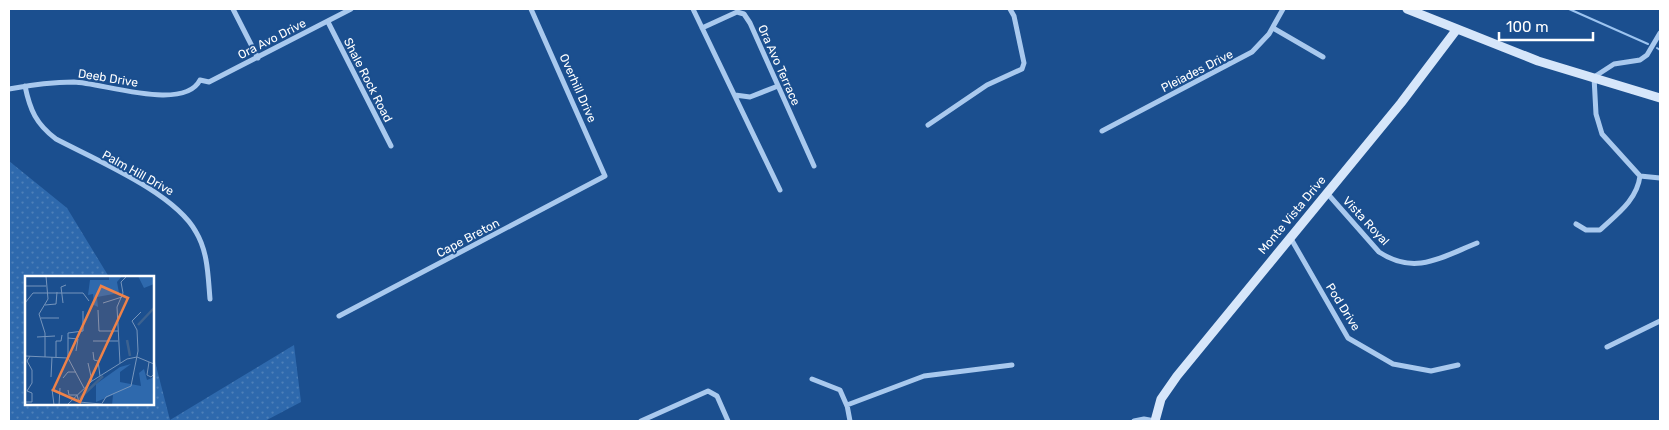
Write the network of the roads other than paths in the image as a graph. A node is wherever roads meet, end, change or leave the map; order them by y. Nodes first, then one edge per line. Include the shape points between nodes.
1 (233, 9) edge
2 (351, 9) edge
3 (531, 9) edge
4 (693, 9) edge
5 (1010, 9) edge
6 (1283, 9) edge
7 (1407, 9) edge
8 (328, 22) junction
9 (702, 28) junction
10 (1273, 28) junction
11 (1457, 29) junction
12 (1660, 33) edge
13 (1323, 56) dead end
14 (258, 58) junction
15 (1594, 77) junction
16 (200, 80) joint
17 (25, 86) junction
18 (778, 86) junction
19 (9, 90) edge
20 (735, 95) junction
21 (1660, 98) edge
22 (928, 125) dead end
23 (1102, 131) dead end
24 (391, 146) dead end
25 (814, 166) dead end
26 (605, 176) joint
27 (1640, 176) junction
28 (1660, 178) edge
29 (780, 190) dead end
30 (1327, 193) junction
31 (1576, 224) dead end
32 (1290, 237) junction
33 (1477, 244) dead end
34 (210, 299) dead end
35 (339, 316) dead end
36 (1660, 321) edge
37 (1607, 347) dead end
38 (1012, 364) dead end
39 (1458, 365) dead end
40 (812, 378) dead end
41 (847, 406) junction
42 (642, 421) edge
43 (728, 421) edge
44 (850, 421) edge
45 (1134, 421) edge
46 (1155, 421) edge

1 - 14 street
2 - 8 street, Ora Avo Drive
3 - 26 street, Overhill Drive
4 - 9 street
5 - 22 street via 1024,63 1022,69 987,85
6 - 10 street, Pleiades Drive
7 - 11 main road
8 - 14 street, Ora Avo Drive
8 - 24 street, Shale Rock Road
9 - 18 street, Ora Avo Terrace via 737,12 744,14
9 - 20 street
10 - 13 street
10 - 23 street, Pleiades Drive via 1260,45 1242,59
11 - 15 main road
11 - 30 main road, Monte Vista Drive
12 - 15 street via 1647,55 1640,60 1614,64
14 - 16 street, Ora Avo Drive via 209,82
15 - 21 main road
15 - 27 street via 1596,114 1602,134
16 - 17 street, Deeb Drive via 188,92 166,95 73,82
17 - 19 street, Deeb Drive
17 - 34 street, Palm Hill Drive via 32,114 43,129 158,194 186,216 197,232 206,258
18 - 20 street via 750,97
18 - 25 street, Ora Avo Terrace
20 - 29 street
26 - 35 street, Cape Breton
27 - 28 street
27 - 31 street via 1638,189 1626,206 1600,230 1586,230
30 - 32 main road, Monte Vista Drive
30 - 33 street, Vista Royal via 1379,252 1390,259 1405,264 1428,263
32 - 39 street, Pod Drive via 1348,338 1393,364 1431,371
32 - 46 main road, Monte Vista Drive via 1177,376 1161,399
36 - 37 street
38 - 41 street via 924,376
40 - 41 street via 840,390
41 - 44 street
42 - 43 street via 708,391 717,396
45 - 46 street

